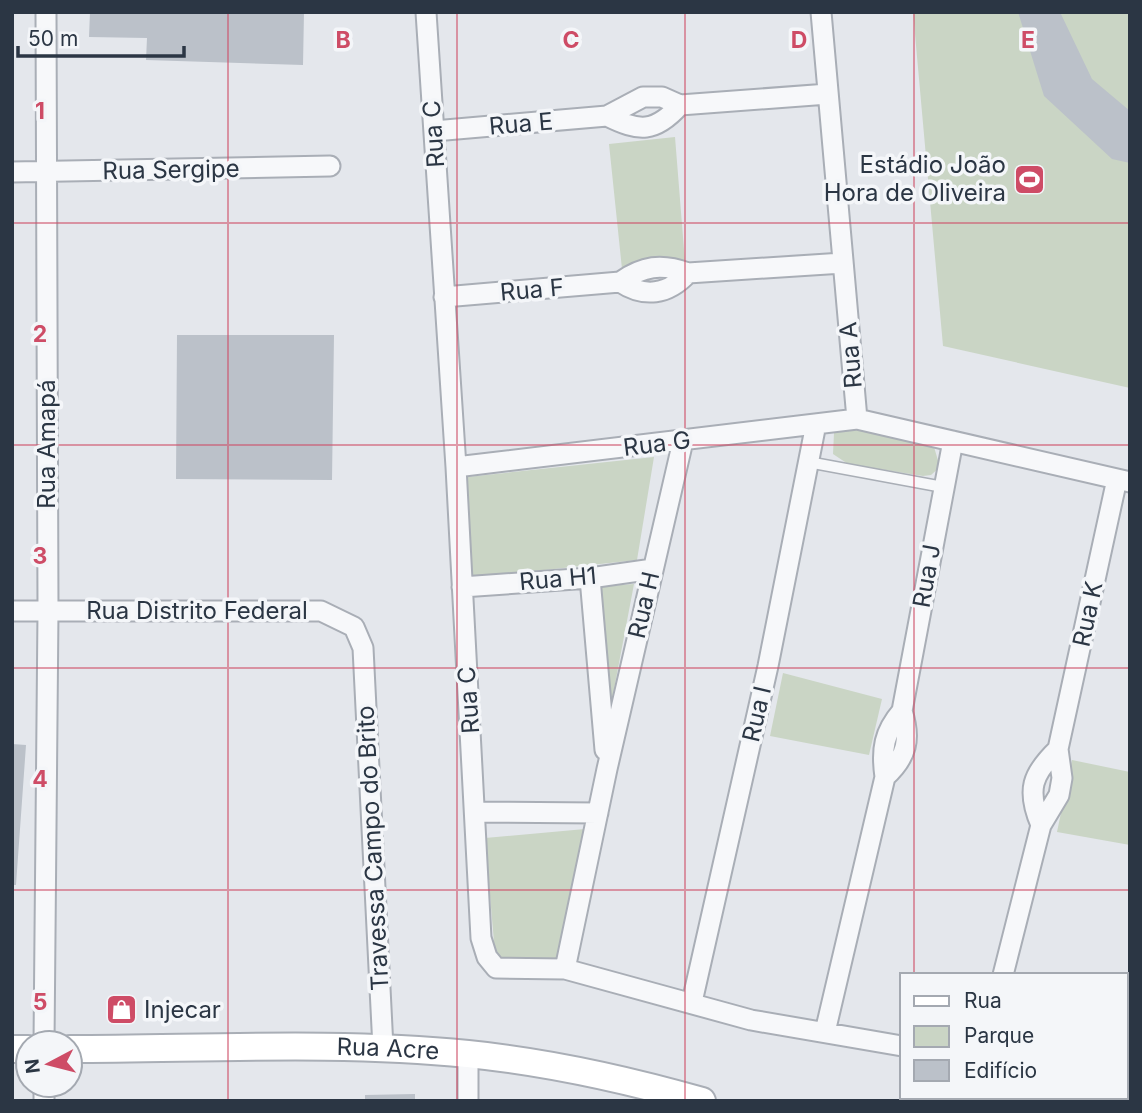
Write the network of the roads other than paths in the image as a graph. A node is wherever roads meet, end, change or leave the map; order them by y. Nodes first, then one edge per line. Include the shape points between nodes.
1 (46, 12) edge
2 (425, 12) edge
3 (821, 12) edge
4 (828, 94) junction
5 (680, 105) junction
6 (607, 116) junction
7 (434, 131) junction
8 (330, 166) dead end
9 (12, 172) edge
10 (46, 172) junction
11 (843, 263) junction
12 (444, 297) junction
13 (857, 419) junction
14 (816, 424) junction
15 (683, 441) junction
16 (953, 441) junction
17 (808, 462) junction
18 (456, 467) junction
19 (1124, 481) edge
20 (943, 487) junction
21 (653, 569) junction
22 (590, 578) junction
23 (462, 587) junction
24 (12, 611) edge
25 (48, 611) junction
26 (363, 648) joint
27 (1058, 749) junction
28 (607, 769) junction
29 (477, 812) junction
30 (597, 813) junction
31 (1041, 825) junction
32 (565, 969) junction
33 (1004, 973) edge
34 (692, 1002) junction
35 (44, 1029) edge
36 (825, 1032) junction
37 (900, 1046) edge
38 (383, 1048) junction
39 (84, 1049) edge
40 (468, 1054) junction
41 (468, 1101) edge
42 (702, 1101) edge

1 - 10 street, Rua Amapá
2 - 7 street, Rua C
3 - 4 street, Rua A
4 - 5 street, Rua E
4 - 11 street, Rua A
5 - 6 street, Rua E via 662,97 643,97
5 - 6 street, Rua E via 658,125 646,128 630,128
6 - 7 street, Rua E
7 - 12 street, Rua C
8 - 10 street, Rua Sergipe
9 - 10 street, Rua Sergipe
10 - 25 street, Rua Amapá
11 - 12 street, Rua F via 688,274 656,266 639,269 620,282
11 - 13 street, Rua A
12 - 18 street, Rua C
13 - 14 street, Rua G
13 - 16 street, Rua A
14 - 15 street, Rua G
14 - 17 street, Rua I
15 - 18 street, Rua G
15 - 21 street, Rua H
16 - 19 street, Rua A
16 - 20 street, Rua J
17 - 20 lane
17 - 34 street, Rua I via 768,666
18 - 23 street, Rua C
19 - 27 street, Rua K
20 - 36 street, Rua J via 902,711 885,736 885,777
21 - 22 street, Rua H1
21 - 28 street, Rua H
22 - 23 street, Rua H1
22 - 28 street, Rua H
23 - 29 street, Rua C
24 - 25 street, Rua Distrito Federal
25 - 26 street, Rua Distrito Federal via 321,611 355,627
25 - 35 street, Rua Amapá
26 - 38 street, Travessa Campo do Brito
27 - 31 street, Rua K via 1059,795
27 - 31 street, Rua K via 1036,773 1032,797
28 - 30 street, Rua H
29 - 30 street
29 - 32 street, Rua C via 481,938 487,957 496,968
30 - 32 street, Rua H
31 - 33 street, Rua K
32 - 34 street, Rua C
34 - 36 street, Rua C via 751,1020
36 - 37 street, Rua C
38 - 39 main road, Rua Acre
38 - 40 main road, Rua Acre
40 - 41 street
40 - 42 main road, Rua Acre via 576,1069

